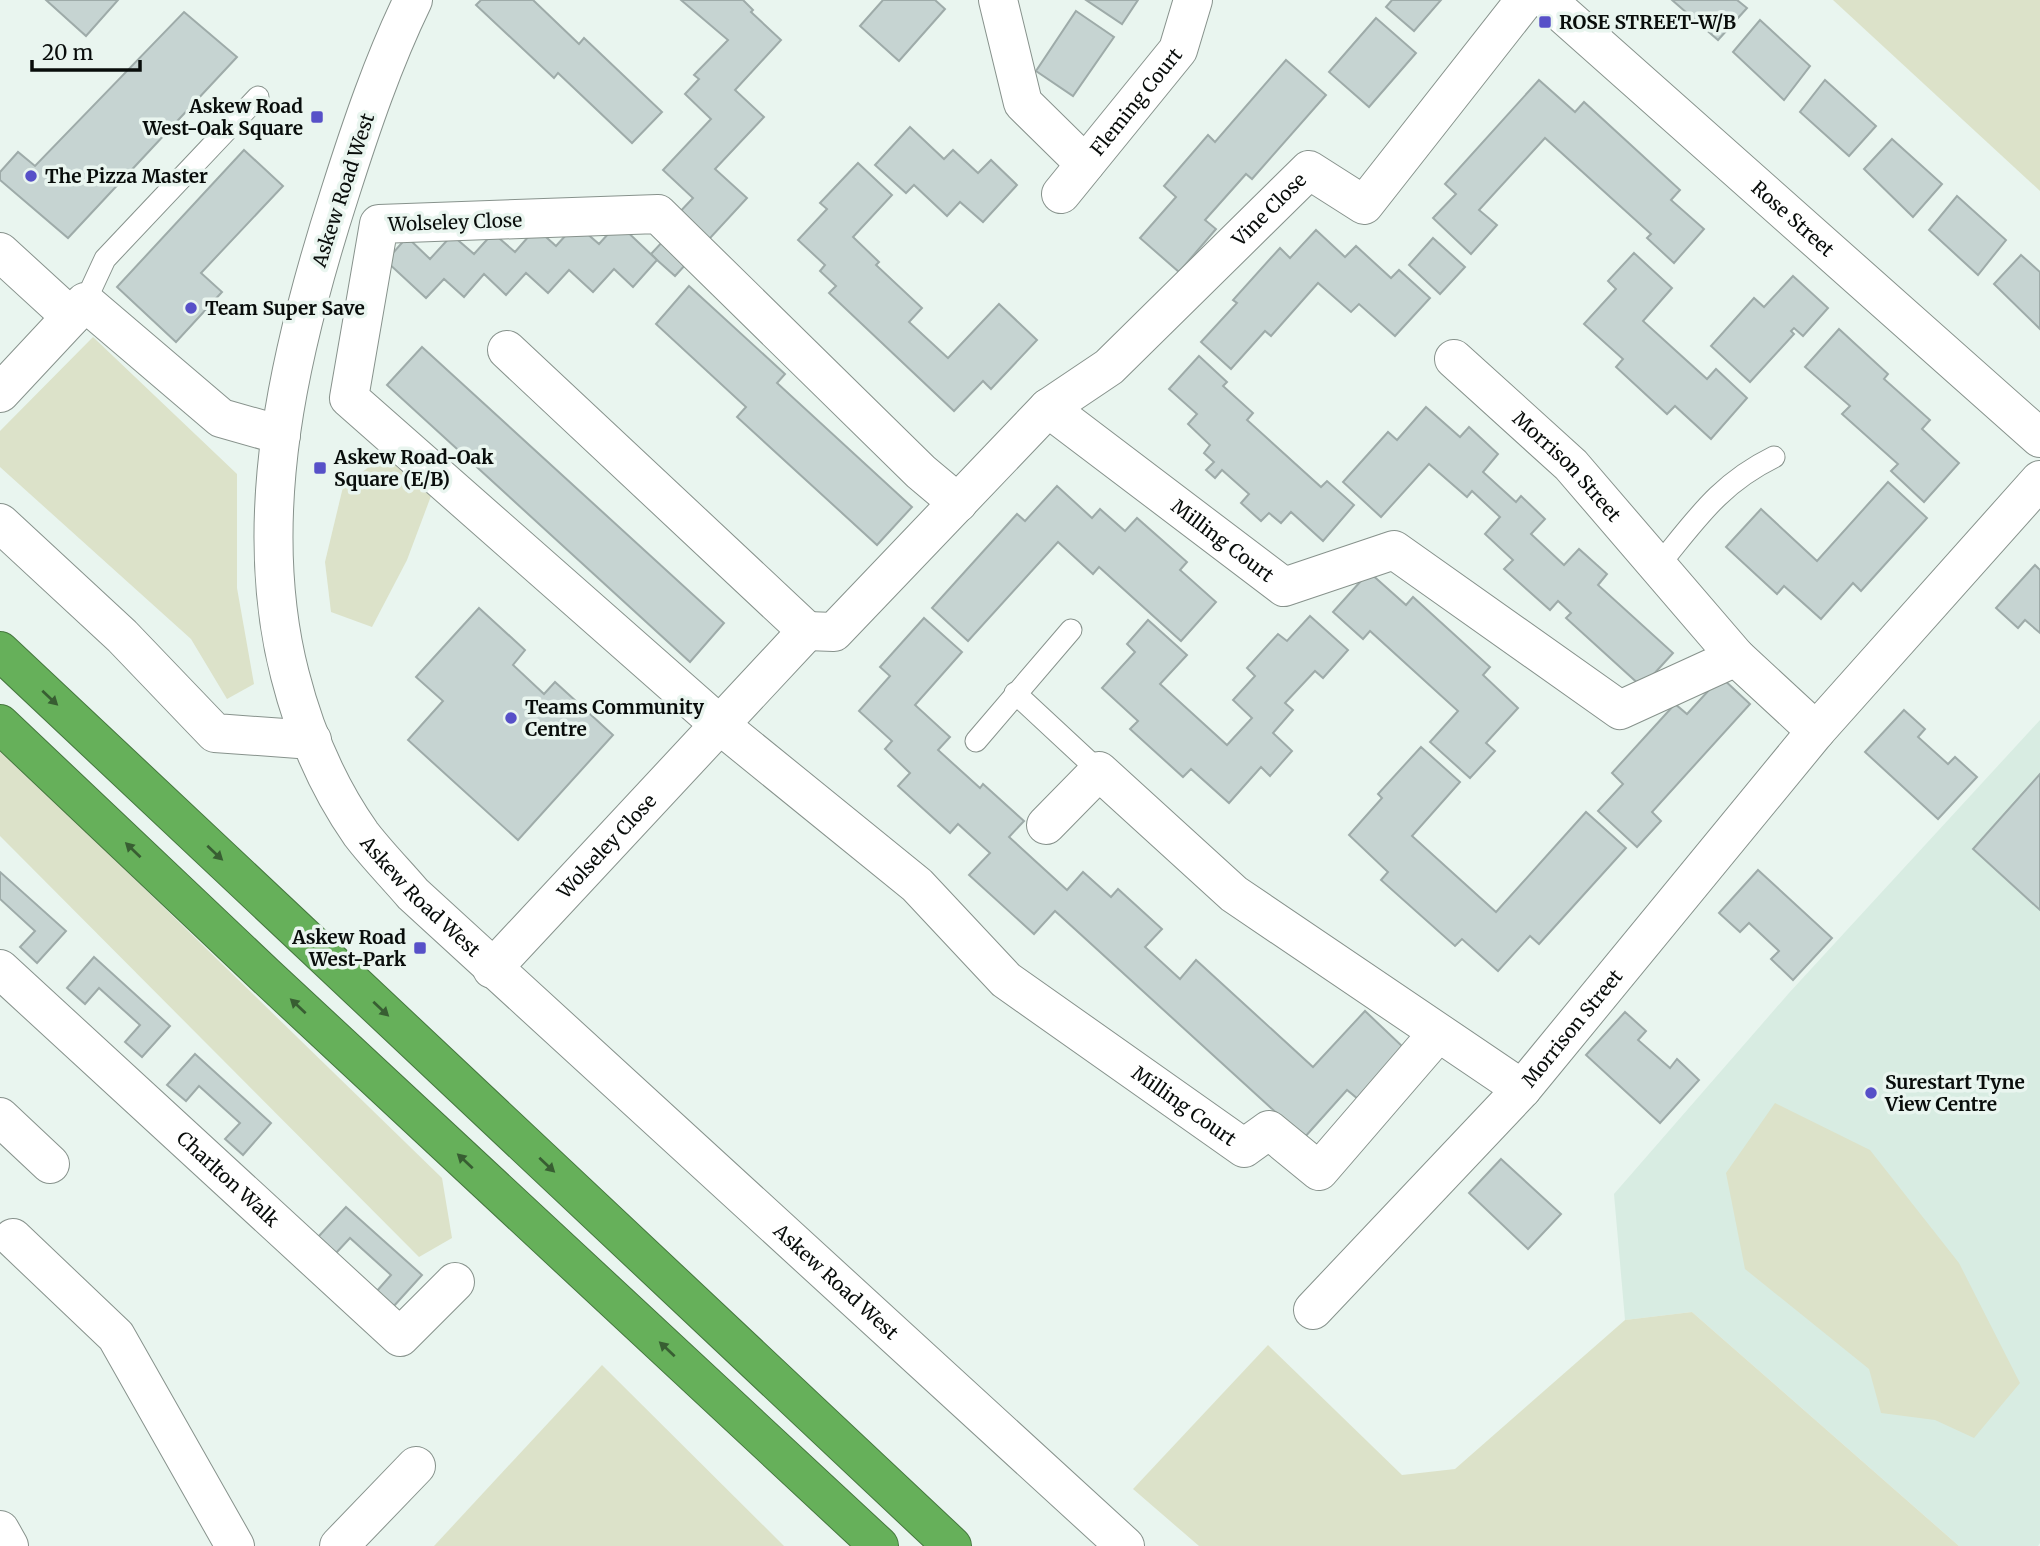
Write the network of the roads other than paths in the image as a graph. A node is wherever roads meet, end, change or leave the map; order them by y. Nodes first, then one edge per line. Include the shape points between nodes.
1 (413, 0) edge
2 (998, 0) edge
3 (1193, 0) edge
4 (1524, 0) edge
5 (1547, 0) edge
6 (258, 97) dead end
7 (1085, 164) junction
8 (1060, 194) dead end
9 (0, 253) edge
10 (78, 309) junction
11 (507, 350) dead end
12 (1454, 359) dead end
13 (0, 394) edge
14 (1048, 408) junction
15 (281, 435) junction
16 (2040, 438) edge
17 (1774, 457) dead end
18 (2040, 480) edge
19 (958, 503) junction
20 (0, 523) edge
21 (1658, 566) junction
22 (1071, 630) dead end
23 (807, 631) junction
24 (0, 651) edge
25 (1736, 657) junction
26 (1015, 694) junction
27 (0, 724) edge
28 (720, 724) junction
29 (1816, 731) junction
30 (312, 740) junction
31 (976, 741) dead end
32 (1099, 771) junction
33 (1046, 825) dead end
34 (0, 969) edge
35 (492, 969) junction
36 (1438, 1033) junction
37 (1522, 1089) junction
38 (0, 1117) edge
39 (50, 1164) dead end
40 (13, 1238) dead end
41 (455, 1282) dead end
42 (1313, 1310) dead end
43 (702, 1382) junction
44 (416, 1466) dead end
45 (0, 1530) edge
46 (9, 1546) edge
47 (235, 1546) edge
48 (339, 1546) edge
49 (845, 1546) edge
50 (879, 1546) edge
51 (952, 1546) edge
52 (1125, 1546) edge

1 - 15 street, Askew Road West via 377,84 324,243 299,338
2 - 7 street via 1023,103
3 - 7 street, Fleming Court via 1178,50
4 - 14 street, Vine Close via 1364,205 1309,170 1109,367
5 - 16 street, Rose Street
6 - 10 lane via 105,259
7 - 8 street, Fleming Court
9 - 10 street
10 - 13 street
10 - 15 street via 221,418
11 - 23 street
12 - 21 street, Morrison Street via 1570,464
14 - 19 street
14 - 25 street, Milling Court via 1284,587 1394,550 1620,710
15 - 30 street, Askew Road West via 275,540 279,620 290,676
17 - 21 lane via 1745,471 1717,494
18 - 29 street, Morrison Street
19 - 23 street via 834,632
19 - 28 street, Wolseley Close via 920,472 658,214 379,224 349,398
20 - 30 street via 122,636 215,733
21 - 25 street, Morrison Street
22 - 26 lane
23 - 28 street, Wolseley Close
24 -> 51 highway
25 - 29 street, Morrison Street
26 - 31 lane
26 - 32 lane
43 -> 27 highway
28 - 35 street, Wolseley Close
28 - 36 street, Milling Court via 916,885 1006,980 1244,1148 1269,1130 1319,1171
29 - 37 street, Morrison Street
30 - 35 street, Askew Road West via 333,787 362,834 413,894
32 - 33 street
32 - 36 street via 1234,894
34 - 41 street, Charlton Walk via 400,1337
35 - 52 street, Askew Road West
36 - 37 street
37 - 42 street, Morrison Street
38 - 39 street
40 - 47 street via 116,1336
43 - 49 highway
43 - 50 highway
44 - 48 street
45 - 46 street

